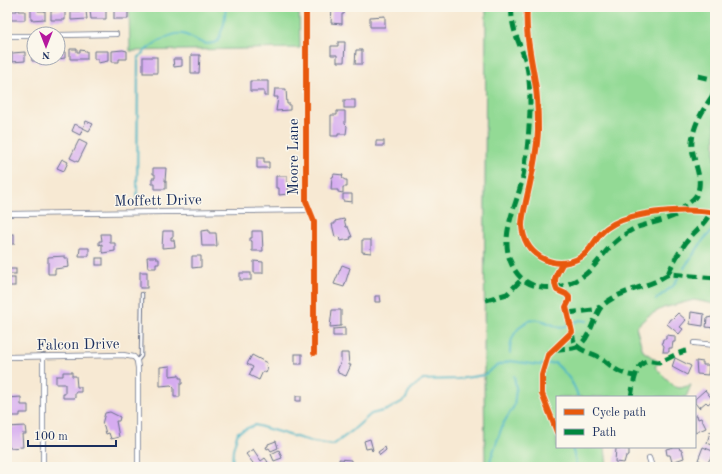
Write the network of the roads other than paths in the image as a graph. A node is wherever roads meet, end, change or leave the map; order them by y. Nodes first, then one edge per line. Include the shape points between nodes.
1 (306, 7) edge
2 (116, 34) dead end
3 (66, 35) edge
4 (7, 36) edge
5 (26, 36) edge
6 (309, 210) junction
7 (7, 214) edge
8 (142, 294) dead end
9 (694, 343) dead end
10 (715, 345) edge
11 (314, 353) dead end
12 (43, 356) junction
13 (7, 357) edge
14 (137, 361) junction
15 (649, 458) dead end
16 (43, 467) edge
17 (138, 467) edge
18 (652, 467) edge

1 - 6 street, Moore Lane via 306,201
2 - 3 street
4 - 5 street
6 - 7 street, Moffett Drive
6 - 11 street, Moore Lane via 314,221
8 - 14 lane via 141,356
9 - 10 street
12 - 13 street, Falcon Drive
12 - 14 street, Falcon Drive via 123,354 134,357
12 - 16 street
14 - 17 street, Falcon Drive
15 - 18 street

